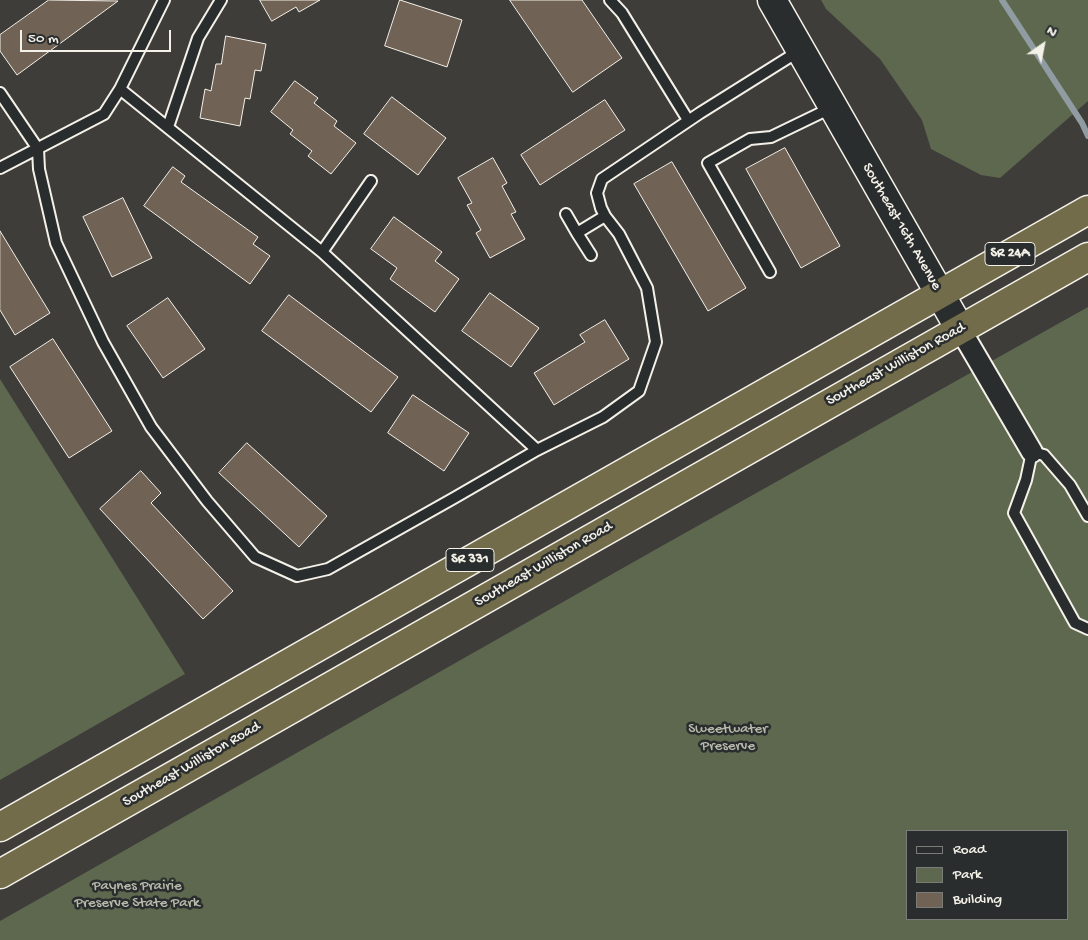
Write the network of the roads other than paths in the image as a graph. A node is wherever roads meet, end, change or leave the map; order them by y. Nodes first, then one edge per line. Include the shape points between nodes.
1 (164, 0) edge
2 (221, 0) edge
3 (610, 0) edge
4 (772, 0) edge
5 (800, 50) junction
6 (120, 89) junction
7 (0, 93) edge
8 (832, 107) junction
9 (688, 120) junction
10 (168, 128) junction
11 (38, 148) junction
12 (0, 168) edge
13 (371, 181) dead end
14 (1088, 210) edge
15 (566, 214) dead end
16 (605, 216) junction
17 (577, 233) junction
18 (322, 252) junction
19 (591, 255) dead end
20 (1088, 257) edge
21 (770, 272) dead end
22 (940, 294) junction
23 (960, 329) junction
24 (537, 450) junction
25 (1032, 452) junction
26 (1088, 516) edge
27 (1088, 629) edge
28 (0, 827) edge
29 (0, 874) edge

1 - 6 lane
2 - 10 lane via 198,38
3 - 9 lane via 622,13
4 - 5 main road, Southeast 16th Avenue
5 - 8 main road, Southeast 16th Avenue
5 - 9 lane
6 - 10 lane
6 - 11 lane via 104,114
7 - 11 lane
8 - 21 lane via 771,137 750,139 708,163
8 - 22 main road, Southeast 16th Avenue
9 - 16 lane via 602,178 597,193
10 - 18 lane
11 - 12 lane
11 - 24 lane via 38,169 56,243 103,342 151,427 255,557 297,576 328,569
13 - 18 lane
14 - 22 highway, SR 24A
15 - 17 lane
16 - 17 lane
16 - 24 lane via 619,234 647,288 656,342 639,390 603,417
17 - 19 lane
18 - 24 lane
20 - 23 highway, Southeast Williston Road / SR 24A
22 - 23 main road, Southeast 16th Avenue
22 - 28 highway, SR 331
23 - 25 street, Southeast 16th Avenue
23 - 29 highway, Southeast Williston Road / SR 331
25 - 26 lane via 1044,455 1064,477
25 - 27 lane via 1014,513 1075,623

